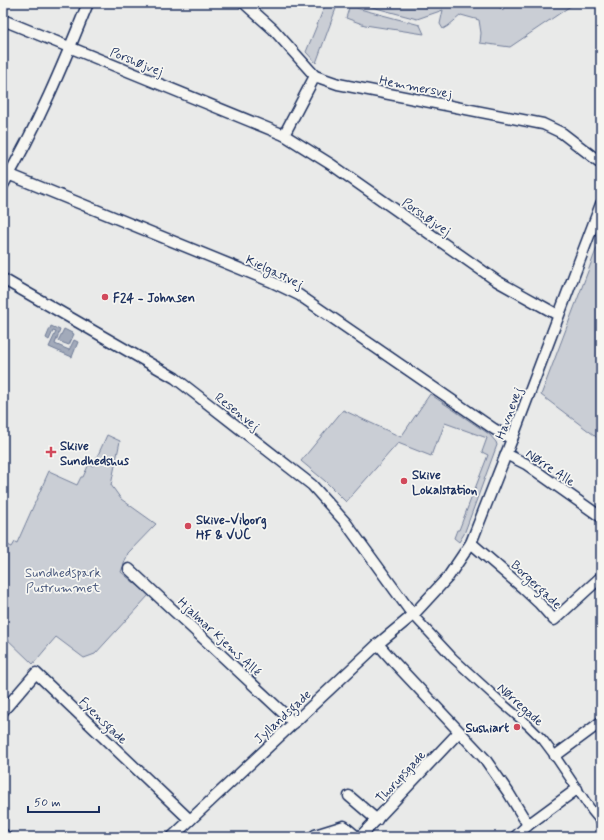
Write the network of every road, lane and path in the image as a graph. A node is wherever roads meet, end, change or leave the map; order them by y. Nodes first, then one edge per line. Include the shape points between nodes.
1 (88, 3) edge
2 (244, 3) edge
3 (3, 20) edge
4 (70, 48) junction
5 (315, 76) junction
6 (284, 135) junction
7 (601, 163) edge
8 (6, 173) edge
9 (3, 185) edge
10 (601, 204) edge
11 (3, 279) edge
12 (558, 315) junction
13 (512, 439) junction
14 (506, 454) junction
15 (601, 517) edge
16 (471, 543) junction
17 (129, 569) dead end
18 (601, 577) edge
19 (412, 615) junction
20 (378, 644) junction
21 (3, 711) edge
22 (601, 722) edge
23 (294, 723) junction
24 (460, 732) junction
25 (555, 756) junction
26 (577, 789) junction
27 (349, 796) dead end
28 (190, 820) junction
29 (376, 820) junction
30 (601, 822) edge
31 (528, 825) junction
32 (3, 834) edge
33 (6, 837) edge
34 (172, 837) edge
35 (313, 837) edge
36 (357, 837) edge
37 (360, 837) edge
38 (515, 837) edge

1 - 4 street
2 - 5 street, Hemmersvej via 273,29
3 - 4 street, Porshøjvej
4 - 6 street, Porshøjvej
4 - 8 street via 38,119
5 - 6 street
5 - 7 street, Hemmersvej via 338,84 544,124 562,133
6 - 12 street, Porshøjvej via 332,165 497,281
8 - 9 street
8 - 13 street, Kielgastvej via 299,295
10 - 12 street, Havnevej
11 - 19 street, Resenvej via 174,378 312,485 346,523
12 - 13 street, Havnevej
13 - 14 street, Havnevej
14 - 15 street, Nørre Alle via 526,464
14 - 16 street, Havnevej
16 - 18 street, Borgergade via 523,588 554,620
16 - 19 street, Havnevej via 448,577
17 - 23 street, Hjalmar Kjems Allé
19 - 20 street, Jyllandsgade
19 - 25 street, Nørregade via 453,658 534,731
20 - 23 street, Jyllandsgade
20 - 24 street
21 - 28 street, Fyensgade via 36,673
22 - 25 street
23 - 28 street, Jyllandsgade
24 - 29 street, Thorupsgade
24 - 31 street via 485,759
25 - 26 street, Nørregade
26 - 30 street, Nørregade
26 - 31 street
27 - 29 street
28 - 34 street, Jyllandsgade
29 - 37 street, Thorupsgade
31 - 38 street
32 - 33 street
35 - 36 street via 344,826

